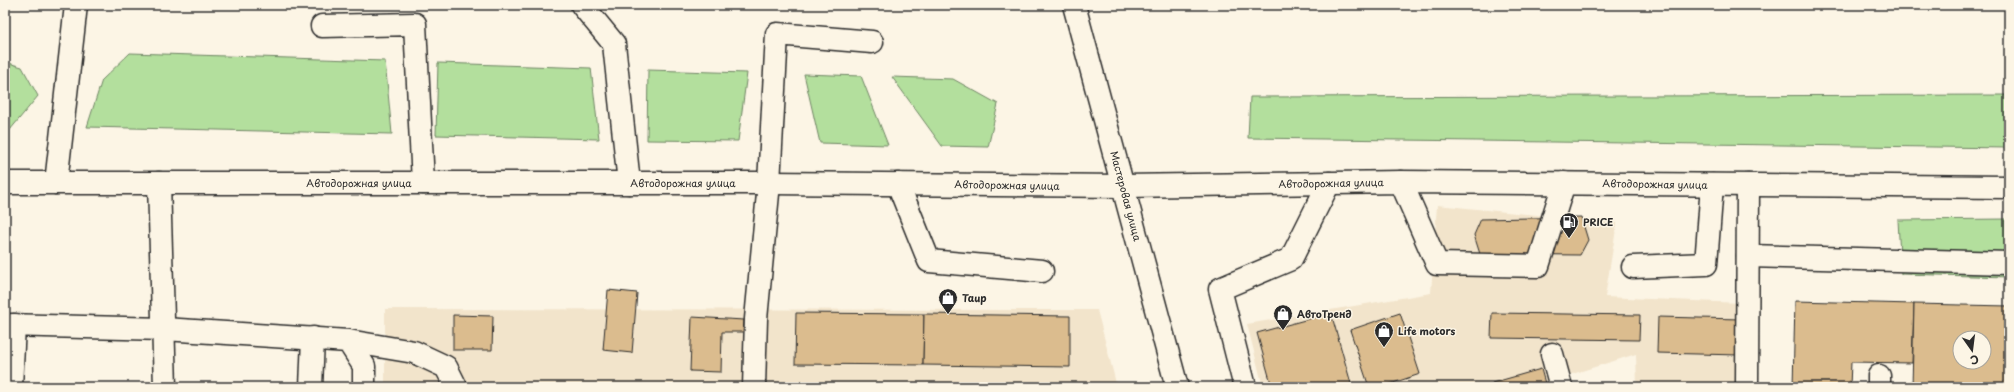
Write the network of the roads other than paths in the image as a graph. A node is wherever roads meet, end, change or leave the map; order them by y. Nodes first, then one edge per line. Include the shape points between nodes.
1 (76, 5) edge
2 (582, 5) edge
3 (1074, 5) edge
4 (322, 26) dead end
5 (872, 42) dead end
6 (1401, 182) junction
7 (5, 183) edge
8 (56, 183) junction
9 (159, 183) junction
10 (423, 183) junction
11 (629, 183) junction
12 (769, 183) junction
13 (1329, 183) junction
14 (1564, 183) junction
15 (898, 184) junction
16 (1712, 185) junction
17 (1748, 185) junction
18 (1124, 186) junction
19 (2009, 187) edge
20 (1748, 256) junction
21 (2009, 263) edge
22 (1633, 267) dead end
23 (1042, 271) dead end
24 (9, 325) edge
25 (164, 329) junction
26 (312, 338) junction
27 (348, 341) junction
28 (1552, 354) dead end
29 (11, 387) edge
30 (165, 387) edge
31 (311, 387) edge
32 (364, 387) edge
33 (456, 387) edge
34 (754, 387) edge
35 (1177, 387) edge
36 (1245, 387) edge
37 (1561, 387) edge
38 (1747, 387) edge

1 - 8 street
2 - 11 street via 614,44
3 - 18 street, Мастеровая улица
4 - 10 street via 415,24
5 - 12 street via 777,34
6 - 13 street, Автодорожная улица
6 - 14 street, Автодорожная улица
6 - 14 street via 1437,264 1538,266
7 - 8 street, Автодорожная улица
8 - 9 street, Автодорожная улица
9 - 10 street, Автодорожная улица
9 - 25 street
10 - 11 street, Автодорожная улица
11 - 12 street, Автодорожная улица
12 - 15 street, Автодорожная улица
12 - 34 street via 756,319
13 - 18 street, Автодорожная улица
13 - 36 street via 1290,259 1220,289
14 - 16 street, Автодорожная улица
15 - 18 street, Автодорожная улица
15 - 23 street via 929,261
16 - 17 street, Автодорожная улица
16 - 22 street via 1706,264
17 - 19 street, Автодорожная улица
17 - 20 street
18 - 35 street, Мастеровая улица
20 - 21 street
20 - 38 street
24 - 25 street
24 - 29 street
25 - 26 street
25 - 30 street
26 - 27 street
26 - 31 street
27 - 32 street via 364,366
27 - 33 street via 414,352 446,367
28 - 37 street

